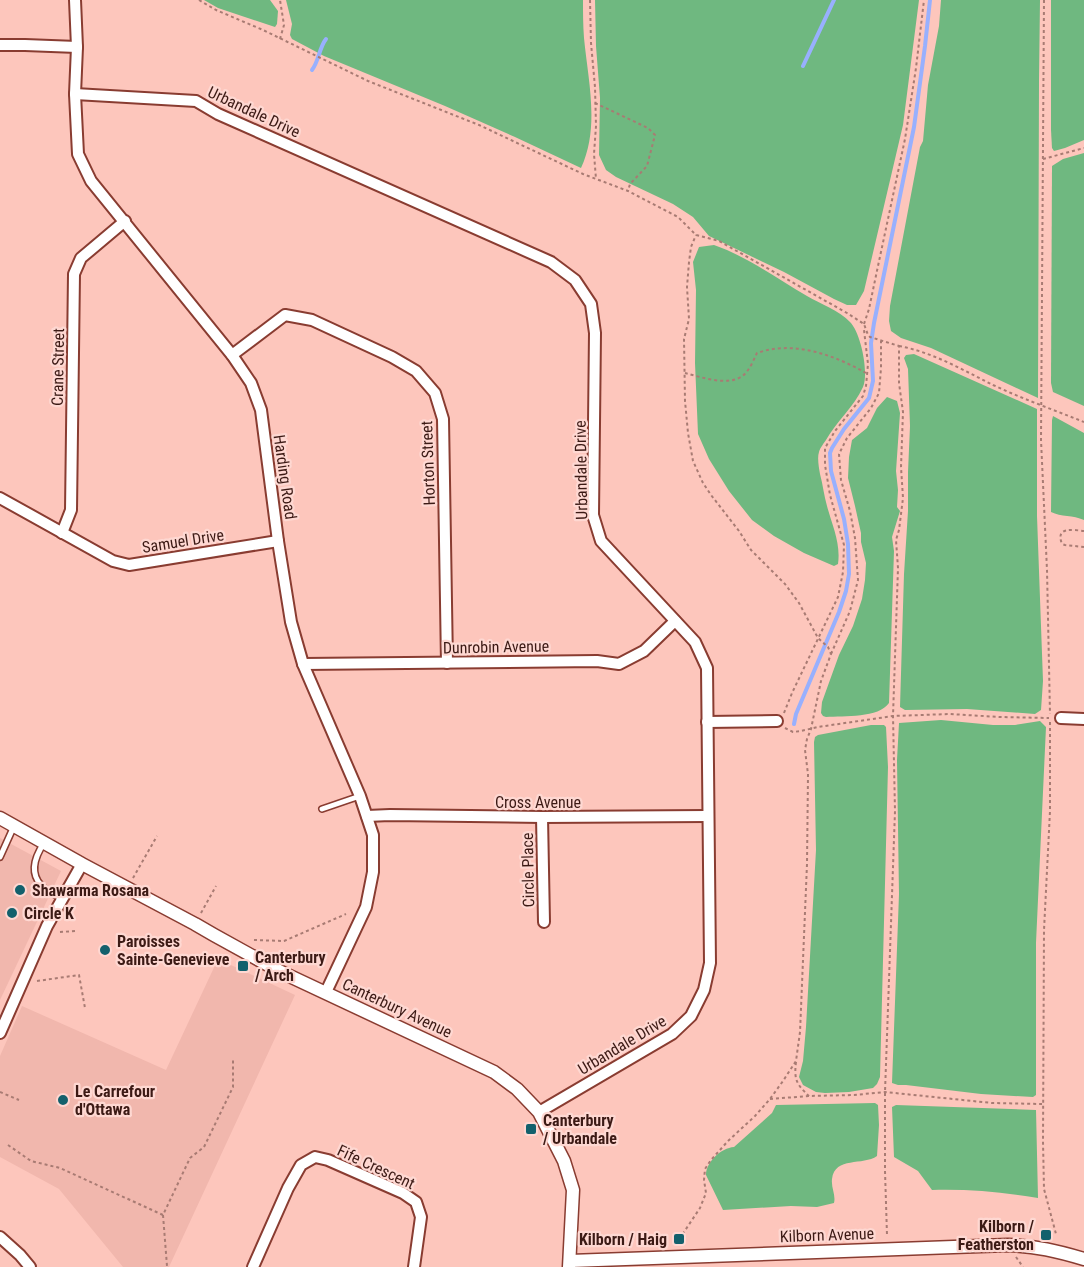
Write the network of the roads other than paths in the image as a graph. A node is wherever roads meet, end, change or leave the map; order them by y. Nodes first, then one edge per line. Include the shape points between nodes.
1 (75, 0) edge
2 (0, 45) edge
3 (77, 48) junction
4 (75, 94) junction
5 (125, 221) junction
6 (232, 355) junction
7 (0, 498) edge
8 (62, 533) junction
9 (278, 541) junction
10 (675, 621) junction
11 (447, 663) junction
12 (303, 664) junction
13 (1056, 718) road end
14 (1084, 719) edge
15 (777, 721) road end
16 (707, 722) junction
17 (360, 796) junction
18 (322, 809) dead end
19 (367, 816) junction
20 (708, 816) junction
21 (542, 817) junction
22 (0, 818) edge
23 (14, 826) junction
24 (44, 843) junction
25 (0, 857) edge
26 (82, 864) junction
27 (62, 899) junction
28 (544, 922) dead end
29 (326, 993) junction
30 (0, 1033) edge
31 (539, 1112) junction
32 (0, 1237) edge
33 (1084, 1259) edge
34 (569, 1264) edge
35 (30, 1267) edge
36 (253, 1267) edge
37 (414, 1267) edge

1 - 3 street, Harding Road
2 - 3 street
3 - 4 street, Harding Road
4 - 5 street, Harding Road via 78,154 91,181
4 - 10 street, Urbandale Drive via 196,101 551,262 575,280 591,304 595,333 593,515 601,541
5 - 6 street, Harding Road
5 - 8 street, Crane Street via 81,258 74,274 71,510
6 - 9 street, Harding Road via 251,383 261,410
6 - 11 street, Horton Street via 285,315 312,320 416,371 435,393 443,419
7 - 8 street, Samuel Drive
8 - 9 street, Samuel Drive via 113,561 129,565
9 - 12 street, Harding Road via 291,622
10 - 11 street, Dunrobin Avenue via 644,651 619,664
10 - 16 street, Urbandale Drive via 695,642 707,668
11 - 12 street, Dunrobin Avenue
12 - 17 street, Harding Road
13 - 14 street
15 - 16 street
16 - 20 street, Urbandale Drive
17 - 18 lane
17 - 19 street, Harding Road
19 - 21 street, Cross Avenue
19 - 29 street, Harding Road via 373,836 374,872 366,907
20 - 21 street, Cross Avenue
20 - 31 street, Urbandale Drive via 710,963 704,990 691,1016 672,1034
21 - 28 street, Circle Place
22 - 23 street, Canterbury Avenue
23 - 24 street, Canterbury Avenue
23 - 25 lane
24 - 26 street, Canterbury Avenue
24 - 27 lane via 34,870 40,884
26 - 27 street
26 - 29 street, Canterbury Avenue
27 - 30 street
29 - 31 street, Canterbury Avenue via 494,1072
31 - 34 street, Canterbury Avenue via 564,1161 573,1190
32 - 35 street
33 - 34 street, Kilborn Avenue via 1033,1246 1008,1245
36 - 37 street, Fife Crescent via 288,1188 301,1165 315,1157 416,1202 421,1217

